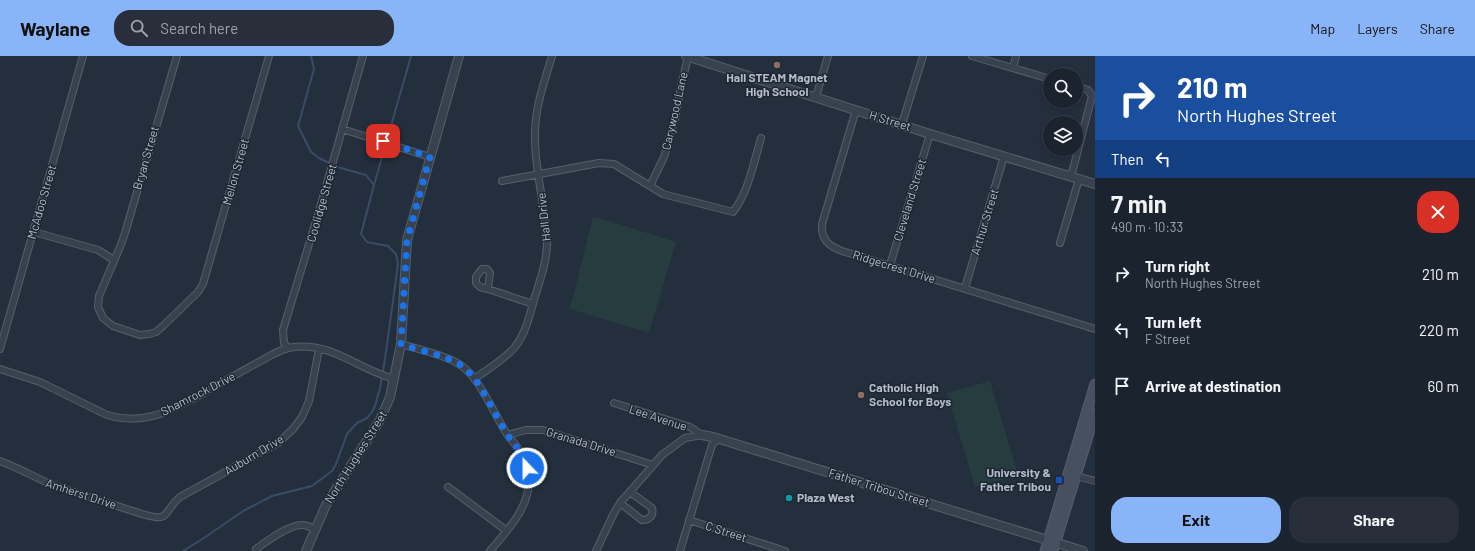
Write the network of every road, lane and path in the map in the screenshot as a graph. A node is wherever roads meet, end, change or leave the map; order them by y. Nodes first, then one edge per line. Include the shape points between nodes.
1 (75, 56) edge
2 (177, 56) edge
3 (270, 56) edge
4 (363, 56) edge
5 (459, 56) edge
6 (552, 56) edge
7 (687, 56) edge
8 (828, 56) edge
9 (923, 56) edge
10 (972, 56) edge
11 (1016, 56) edge
12 (82, 57) edge
13 (1013, 68) junction
14 (1043, 77) edge
15 (1083, 87) edge
16 (816, 97) junction
17 (856, 110) junction
18 (902, 124) junction
19 (342, 129) junction
20 (930, 134) junction
21 (761, 138) dead end
22 (1004, 156) junction
23 (430, 157) junction
24 (539, 174) junction
25 (1075, 178) junction
26 (502, 181) dead end
27 (1095, 184) edge
28 (650, 186) junction
29 (34, 232) junction
30 (1060, 243) dead end
31 (114, 260) junction
32 (890, 266) junction
33 (201, 288) joint
34 (964, 288) junction
35 (488, 289) dead end
36 (533, 304) junction
37 (1095, 329) edge
38 (401, 344) junction
39 (0, 348) edge
40 (288, 348) junction
41 (318, 349) junction
42 (0, 369) edge
43 (474, 378) junction
44 (395, 379) junction
45 (1095, 384) edge
46 (614, 402) dead end
47 (1095, 413) edge
48 (508, 435) junction
49 (702, 435) junction
50 (720, 439) junction
51 (0, 461) edge
52 (653, 465) junction
53 (1076, 476) junction
54 (1095, 481) edge
55 (448, 487) dead end
56 (630, 492) junction
57 (620, 503) junction
58 (165, 515) joint
59 (689, 520) junction
60 (315, 529) junction
61 (507, 531) junction
62 (1052, 545) edge
63 (256, 549) dead end
64 (306, 551) edge
65 (490, 551) edge
66 (596, 551) edge
67 (680, 551) edge
68 (785, 551) edge
69 (1045, 551) edge
70 (1083, 551) edge

1 - 12 street
2 - 31 street, Bryan Street via 125,233
3 - 33 street, Mellon Street
4 - 19 street, Coolidge Street
5 - 23 street, North Hughes Street
6 - 24 street, Hall Drive via 535,123
7 - 16 street, H Street
7 - 28 street, Carywood Lane via 673,127 664,157
8 - 16 street
9 - 18 street
10 - 13 street
11 - 13 street
12 - 29 street, McAdoo Street
13 - 14 street
15 - 25 street via 1092,96
16 - 17 street, H Street
17 - 18 street, H Street
17 - 32 street, Ridgecrest Drive via 823,219 822,234 826,243 835,248
18 - 20 street, H Street
19 - 23 street
19 - 40 street, Coolidge Street via 283,330 284,343
20 - 22 street, H Street
20 - 32 street, Cleveland Street
21 - 28 street via 743,195 733,212 663,194
22 - 25 street, H Street
22 - 34 street, Arthur Street
23 - 38 street, North Hughes Street via 407,240
24 - 26 street
24 - 28 street via 610,163
24 - 36 street, Hall Drive via 547,246
25 - 27 street, H Street
25 - 30 street
29 - 31 street via 98,250
29 - 39 street, McAdoo Street
31 - 33 street, Bryan Street via 99,296 98,307 106,322 125,331 140,335 156,332
32 - 34 street, Ridgecrest Drive
34 - 37 street, Ridgecrest Drive
35 - 36 street
36 - 43 street, Hall Drive via 527,326 514,348
38 - 43 street via 455,362
38 - 44 street, North Hughes Street
40 - 41 street, Shamrock Drive
40 - 42 street, Shamrock Drive via 172,410 134,419 107,415 40,382
41 - 44 street, Shamrock Drive via 334,352
41 - 58 street, Auburn Drive via 309,401 293,429 278,443 180,497
43 - 48 street
44 - 60 street, North Hughes Street via 380,420 326,505
45 - 62 main road
46 - 49 street, Lee Avenue via 690,428
47 - 53 main road
48 - 52 street, Granada Drive via 526,430 543,430
48 - 61 street via 523,456 528,481 527,494 521,510
49 - 50 street, Father Tribou Street
49 - 52 street via 691,436 678,442
50 - 59 street via 712,445
50 - 62 street, Father Tribou Street
51 - 58 street, Amherst Drive via 54,486 154,517
52 - 56 street
53 - 54 street
53 - 62 main road
55 - 61 street
56 - 57 street
56 - 57 street via 652,508 649,519 642,520
57 - 66 street
59 - 67 street
59 - 68 street, C Street
60 - 63 street via 296,526
60 - 64 street, North Hughes Street
61 - 65 street
62 - 69 main road
62 - 70 street

